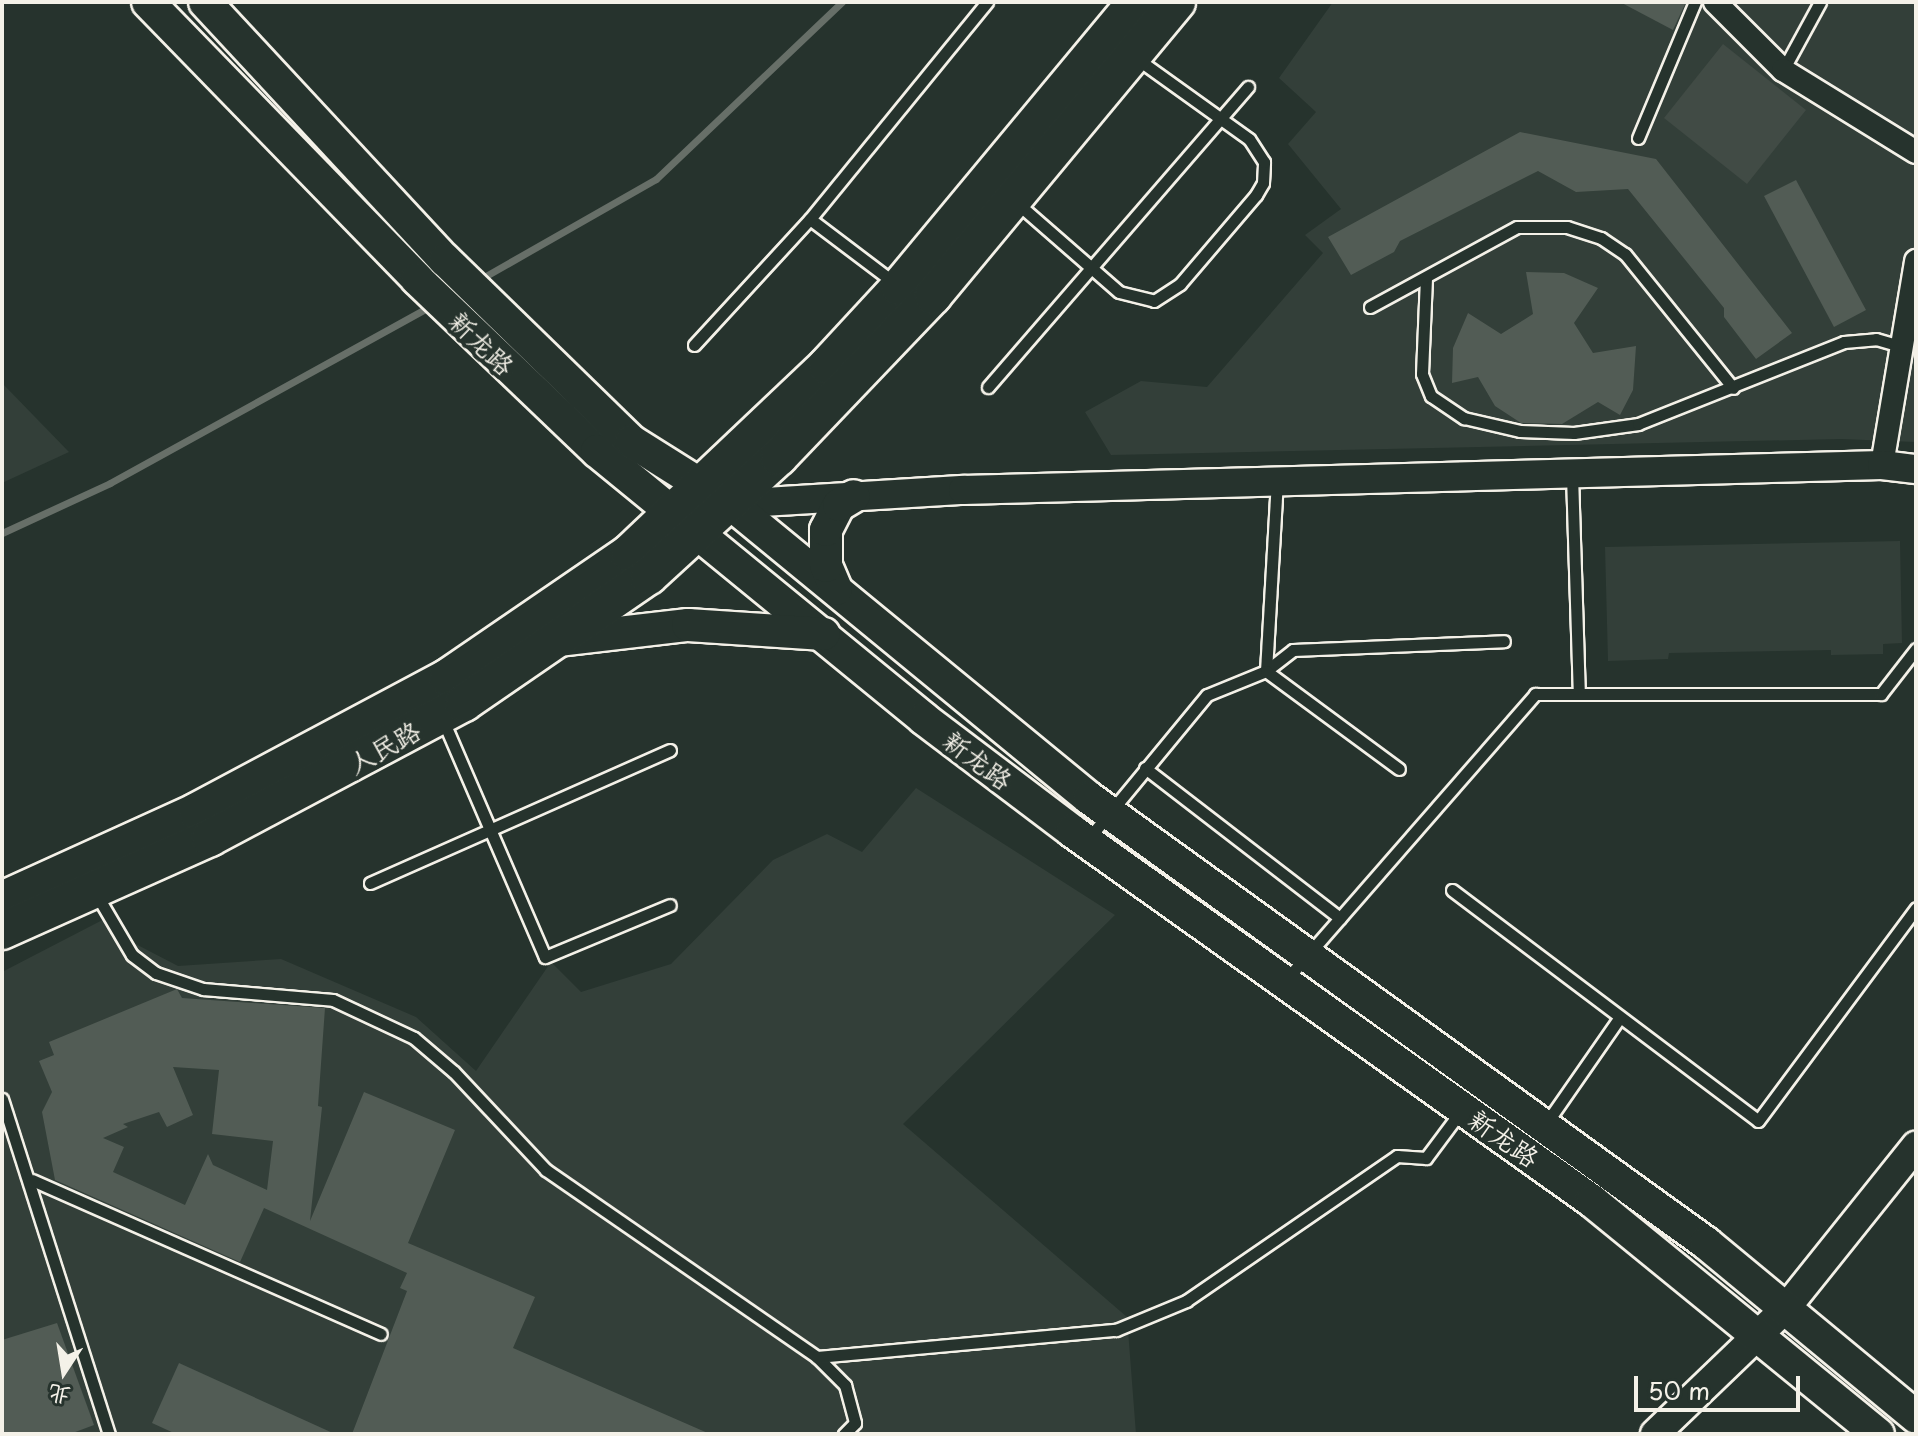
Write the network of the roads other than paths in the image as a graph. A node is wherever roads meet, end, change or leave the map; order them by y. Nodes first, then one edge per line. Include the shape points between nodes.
1 (148, 2) edge
2 (205, 2) edge
3 (987, 2) edge
4 (1136, 2) edge
5 (1177, 2) edge
6 (1695, 2) edge
7 (1715, 2) edge
8 (1820, 2) edge
9 (1133, 55) junction
10 (1783, 70) junction
11 (1248, 87) dead end
12 (1220, 119) junction
13 (1638, 138) dead end
14 (1916, 152) edge
15 (1013, 199) junction
16 (810, 219) junction
17 (1916, 261) edge
18 (1093, 268) junction
19 (1426, 278) junction
20 (899, 287) junction
21 (1370, 307) dead end
22 (694, 345) dead end
23 (1901, 346) junction
24 (522, 361) junction
25 (988, 387) dead end
26 (1733, 388) junction
27 (1882, 465) junction
28 (1916, 469) edge
29 (1572, 475) junction
30 (1277, 482) junction
31 (854, 496) junction
32 (731, 504) junction
33 (689, 510) junction
34 (836, 589) junction
35 (824, 634) junction
36 (555, 641) junction
37 (1504, 641) dead end
38 (1916, 649) edge
39 (1266, 671) junction
40 (1579, 694) junction
41 (435, 702) junction
42 (670, 750) dead end
43 (1145, 768) junction
44 (1399, 769) dead end
45 (1110, 813) junction
46 (492, 828) junction
47 (1086, 841) junction
48 (88, 878) junction
49 (370, 883) dead end
50 (1452, 890) dead end
51 (2, 900) edge
52 (670, 905) dead end
53 (1916, 908) edge
54 (1340, 918) junction
55 (2, 931) edge
56 (1310, 953) junction
57 (1284, 982) junction
58 (1620, 1017) junction
59 (2, 1099) edge
60 (1463, 1109) junction
61 (1545, 1125) junction
62 (1916, 1146) edge
63 (32, 1180) junction
64 (1786, 1308) junction
65 (381, 1334) dead end
66 (1758, 1334) junction
67 (817, 1357) junction
68 (1916, 1417) edge
69 (109, 1434) edge
70 (844, 1434) edge
71 (1655, 1434) edge
72 (1878, 1434) edge

1 - 24 main road, 新龙路 via 417,279
2 - 24 main road, 新龙路 via 445,260
3 - 16 lane
4 - 20 main road
5 - 9 main road, 人民路
6 - 13 lane
7 - 10 street
8 - 10 lane
9 - 12 lane
9 - 15 main road, 人民路
10 - 14 street
11 - 12 lane
12 - 18 lane
12 - 18 lane via 1257,149 1264,162 1263,183 1180,284 1162,299 1136,299 1119,292
15 - 18 lane
15 - 32 main road, 人民路 via 933,296
16 - 20 lane
16 - 22 lane
17 - 23 street
18 - 25 lane
19 - 21 lane
19 - 26 lane via 1517,227 1584,231 1625,254
19 - 26 lane via 1422,374 1431,396 1464,418 1520,431 1574,433 1648,421
20 - 33 main road
23 - 26 lane via 1876,339 1844,342
23 - 27 street
24 - 33 main road, 新龙路 via 631,441
27 - 28 street
27 - 29 street
29 - 30 street
29 - 40 lane
30 - 31 street
30 - 39 lane
31 - 32 street
31 - 34 main road via 839,505 826,530 826,566
32 - 33 main road, 人民路
32 - 34 main road, 新龙路
33 - 35 main road, 新龙路
33 - 36 main road, 人民路 via 649,576
33 - 41 main road, 人民路
34 - 45 main road, 新龙路
35 - 36 main road via 688,625
35 - 47 main road, 新龙路 via 924,719
36 - 41 main road, 人民路
37 - 39 lane via 1293,650
38 - 40 lane via 1881,694
39 - 43 lane via 1207,695
39 - 44 lane
40 - 54 lane via 1535,694
41 - 46 lane
41 - 48 main road, 人民路 via 277,770
42 - 46 lane
43 - 45 lane
43 - 54 lane
45 - 47 lane
45 - 56 main road, 新龙路
46 - 49 lane
46 - 52 lane via 545,957
47 - 57 main road, 新龙路
48 - 51 main road, 人民路
48 - 55 main road, 人民路
48 - 67 lane via 132,955 156,973 203,989 333,1000 414,1038 454,1072 546,1170
50 - 58 lane
53 - 58 lane via 1758,1121
54 - 56 lane
56 - 57 lane
56 - 61 main road, 新龙路
57 - 60 main road, 新龙路
58 - 61 lane
59 - 63 lane
60 - 66 main road, 新龙路 via 1592,1201
60 - 67 lane via 1426,1158 1397,1156 1186,1301 1116,1330
61 - 64 main road, 新龙路
62 - 64 street
63 - 65 lane
63 - 69 lane
64 - 66 street
64 - 68 main road, 新龙路
66 - 71 street
66 - 72 main road, 新龙路
67 - 70 lane via 845,1385 855,1423

